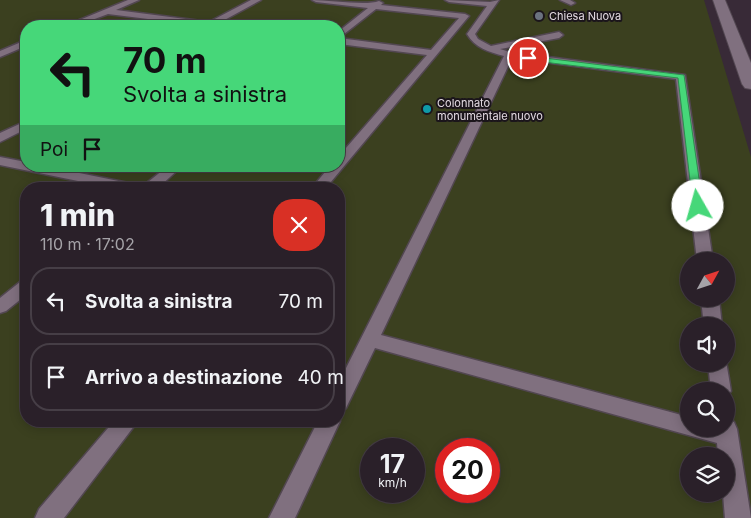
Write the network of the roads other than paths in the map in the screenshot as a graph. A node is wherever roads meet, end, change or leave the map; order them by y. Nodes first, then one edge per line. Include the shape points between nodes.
1 (135, 0) edge
2 (257, 0) edge
3 (316, 0) edge
4 (449, 0) edge
5 (719, 0) edge
6 (380, 2) edge
7 (491, 5) edge
8 (106, 11) junction
9 (84, 20) edge
10 (168, 20) edge
11 (220, 20) edge
12 (345, 31) edge
13 (559, 35) dead end
14 (345, 42) edge
15 (20, 46) edge
16 (490, 49) junction
17 (432, 53) junction
18 (0, 54) edge
19 (509, 55) junction
20 (751, 84) edge
21 (20, 127) edge
22 (0, 138) edge
23 (345, 157) edge
24 (0, 161) edge
25 (20, 165) edge
26 (54, 172) edge
27 (169, 172) edge
28 (332, 172) edge
29 (104, 182) edge
30 (157, 182) edge
31 (324, 182) edge
32 (704, 252) edge
33 (20, 291) edge
34 (0, 307) edge
35 (369, 339) junction
36 (345, 389) edge
37 (680, 424) edge
38 (122, 427) edge
39 (326, 427) edge
40 (728, 437) edge
41 (48, 518) edge
42 (282, 518) edge
43 (738, 518) edge

1 - 8 lane
2 - 11 lane
3 - 6 lane
4 - 7 lane
5 - 20 street
6 - 7 lane
6 - 12 lane
6 - 17 lane via 465,16
7 - 16 lane via 471,34 475,41
8 - 9 lane
8 - 10 lane
13 - 16 lane
14 - 17 lane
15 - 18 lane
16 - 19 lane
17 - 23 lane
19 - 32 lane via 681,76
19 - 35 lane
21 - 22 lane
24 - 25 lane
26 - 29 lane
27 - 30 lane
28 - 31 lane
33 - 34 lane
35 - 36 lane
35 - 37 lane
38 - 41 lane
39 - 42 lane
40 - 43 lane

